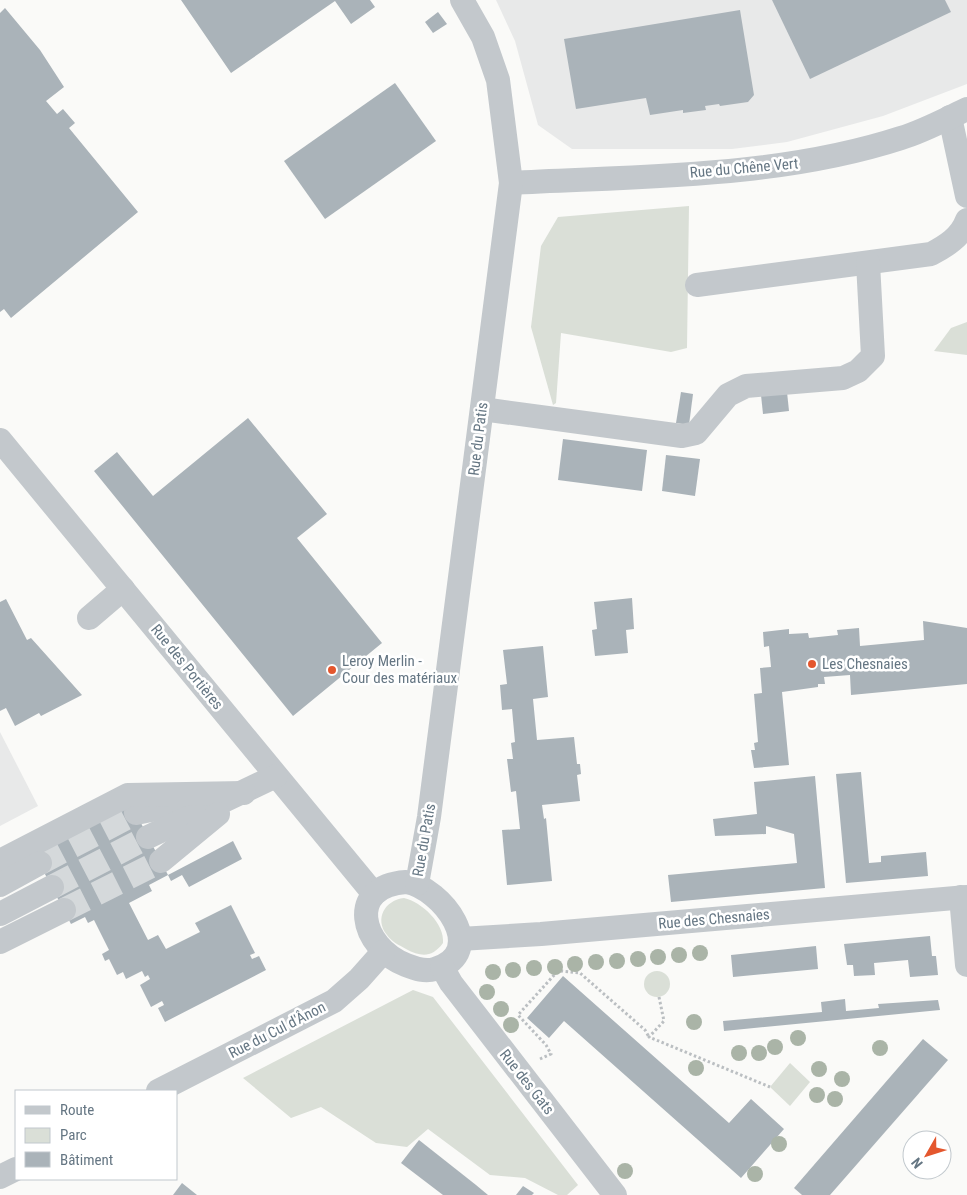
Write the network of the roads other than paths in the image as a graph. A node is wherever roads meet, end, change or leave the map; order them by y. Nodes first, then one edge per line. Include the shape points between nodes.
1 (462, 0) edge
2 (958, 113) edge
3 (511, 183) junction
4 (965, 188) edge
5 (967, 220) edge
6 (868, 263) junction
7 (697, 285) dead end
8 (482, 409) junction
9 (0, 440) edge
10 (123, 589) junction
11 (89, 618) dead end
12 (276, 776) junction
13 (244, 793) junction
14 (136, 813) tunnel mouth
15 (148, 837) tunnel mouth
16 (0, 861) edge
17 (160, 861) tunnel mouth
18 (40, 863) tunnel mouth
19 (0, 884) edge
20 (416, 884) junction
21 (52, 887) tunnel mouth
22 (374, 894) junction
23 (964, 897) edge
24 (64, 910) tunnel mouth
25 (0, 914) edge
26 (460, 939) junction
27 (0, 942) edge
28 (383, 952) junction
29 (967, 965) edge
30 (442, 967) junction
31 (160, 1090) edge
32 (15, 1170) edge
33 (0, 1177) edge
34 (615, 1195) edge

1 - 3 street, Rue du Patis via 483,37 498,80
2 - 3 street, Rue du Chêne Vert via 902,138 812,161 697,172
2 - 4 street
3 - 8 street, Rue du Patis
5 - 6 street via 951,242 931,254
6 - 7 street
6 - 8 street via 874,356 858,371 842,378 746,386 728,395 696,433 682,436
8 - 20 street, Rue du Patis via 429,817
9 - 10 street, Rue des Portières
10 - 11 street
10 - 12 street, Rue des Portières
12 - 13 street
12 - 22 street, Rue des Portières
13 - 14 street
13 - 15 street
13 - 16 street via 128,795
13 - 17 street
18 - 19 street
20 - 22 street via 395,883
20 - 26 street via 426,888 453,916 459,927
21 - 25 street
22 - 28 street via 368,903 367,926 370,936
23 - 26 street, Rue des Chesnaies
23 - 29 street
24 - 27 street
26 - 30 street via 454,956
28 - 30 street via 398,962 423,971
28 - 31 street, Rue du Cul d'Ânon via 334,1001
30 - 34 street, Rue des Gats via 451,983
32 - 33 street

